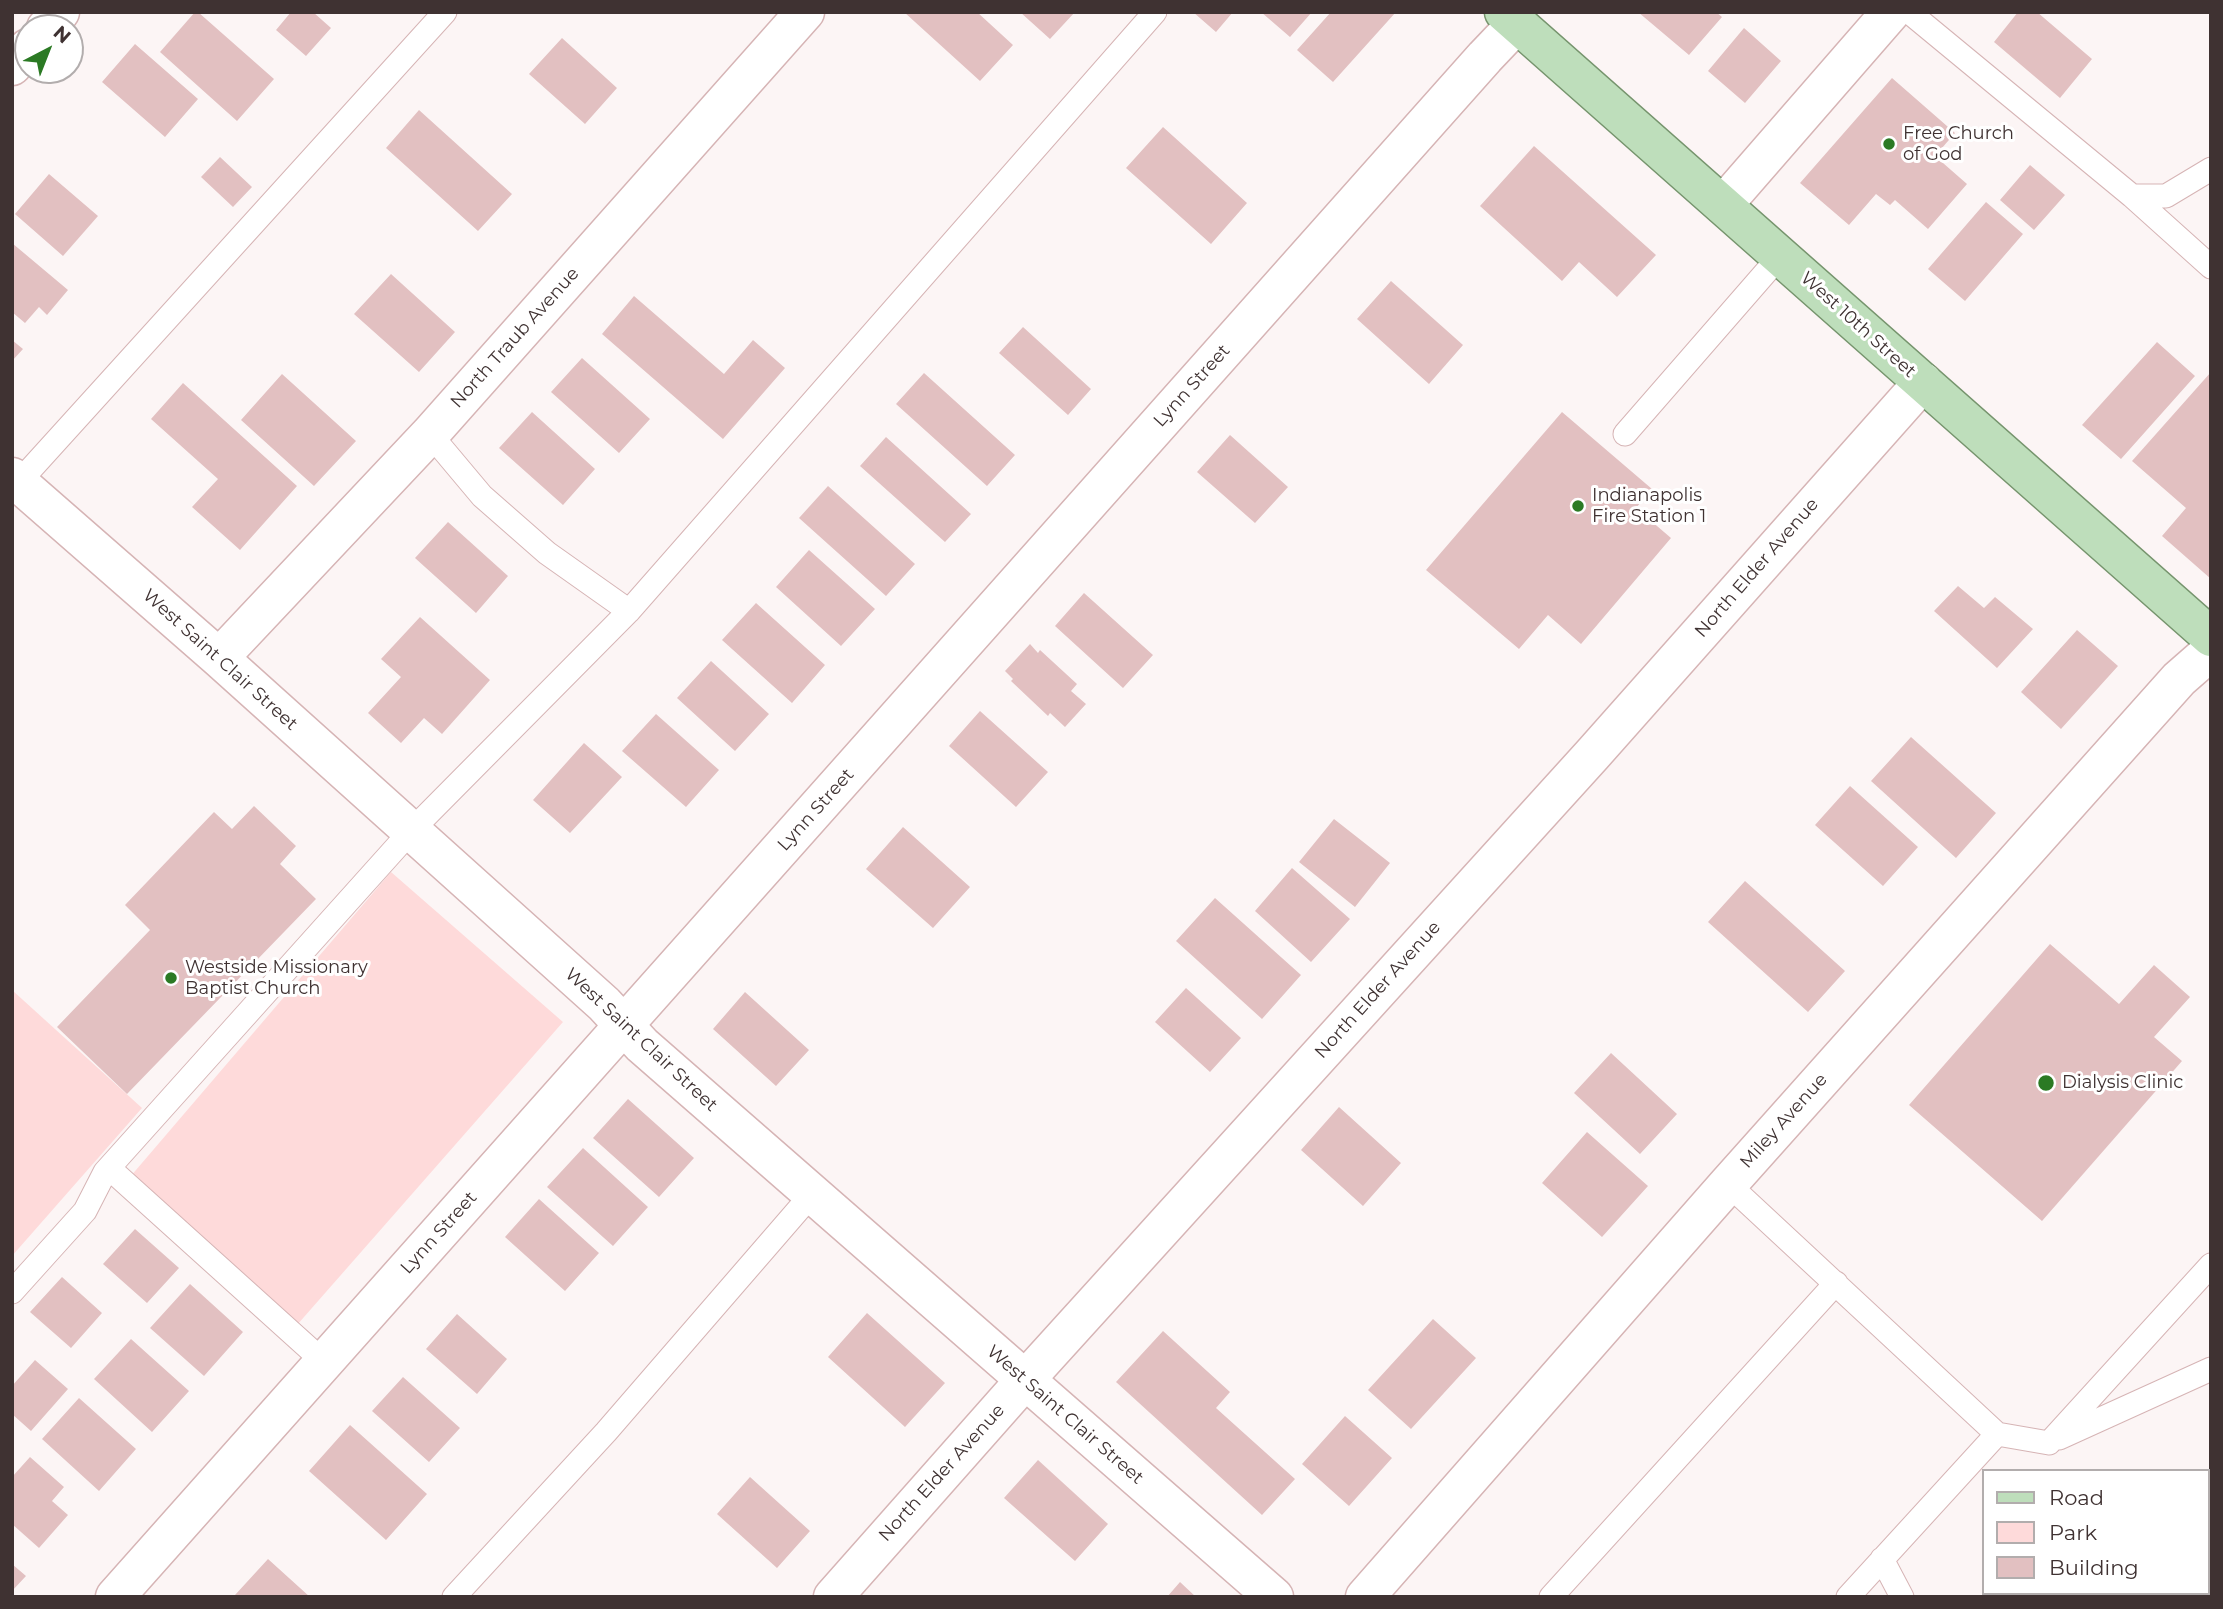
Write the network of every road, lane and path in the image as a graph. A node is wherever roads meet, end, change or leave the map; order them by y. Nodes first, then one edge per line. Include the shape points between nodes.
1 (445, 12) edge
2 (805, 12) edge
3 (1155, 12) edge
4 (1891, 12) edge
5 (1909, 12) edge
6 (1520, 17) edge
7 (2211, 169) edge
8 (2132, 195) junction
9 (1723, 205) junction
10 (1780, 256) junction
11 (2211, 267) edge
12 (1923, 382) junction
13 (430, 434) junction
14 (1625, 434) dead end
15 (15, 485) edge
16 (629, 611) junction
17 (2211, 638) edge
18 (2211, 651) edge
19 (219, 658) junction
20 (411, 831) junction
21 (623, 1026) junction
22 (109, 1168) junction
23 (1728, 1184) junction
24 (812, 1194) junction
25 (2211, 1265) edge
26 (1836, 1283) junction
27 (12, 1292) edge
28 (324, 1362) junction
29 (2211, 1368) edge
30 (1025, 1380) junction
31 (1997, 1434) junction
32 (2049, 1443) junction
33 (1882, 1559) junction
34 (115, 1597) edge
35 (454, 1597) edge
36 (832, 1597) edge
37 (1274, 1597) edge
38 (1365, 1597) edge
39 (1551, 1597) edge
40 (1848, 1597) edge
41 (1902, 1597) edge

1 - 15 lane
2 - 13 street, North Traub Avenue
3 - 16 lane
4 - 9 street
5 - 8 lane
6 - 9 main road, West 10th Street
6 - 21 street, Lynn Street
7 - 8 lane via 2166,196
8 - 11 lane
9 - 10 main road, West 10th Street
10 - 12 main road, West 10th Street
10 - 14 lane
12 - 17 main road, West 10th Street
12 - 30 street, North Elder Avenue
13 - 16 lane via 482,495 547,553
13 - 19 street, North Traub Avenue
15 - 19 street, West Saint Clair Street
16 - 20 lane
18 - 23 street, Miley Avenue via 2169,689
19 - 20 street, West Saint Clair Street
20 - 21 street, West Saint Clair Street
20 - 22 lane
21 - 24 street, West Saint Clair Street
21 - 28 street, Lynn Street
22 - 27 lane via 85,1211
22 - 28 lane
23 - 26 lane
23 - 38 street, Miley Avenue
24 - 30 street, West Saint Clair Street
24 - 35 lane via 607,1432
25 - 32 lane
26 - 31 lane
26 - 39 lane
28 - 34 street, Lynn Street
29 - 32 lane
30 - 36 street, North Elder Avenue
30 - 37 street, West Saint Clair Street
31 - 32 lane
31 - 33 lane
33 - 40 lane
33 - 41 lane

